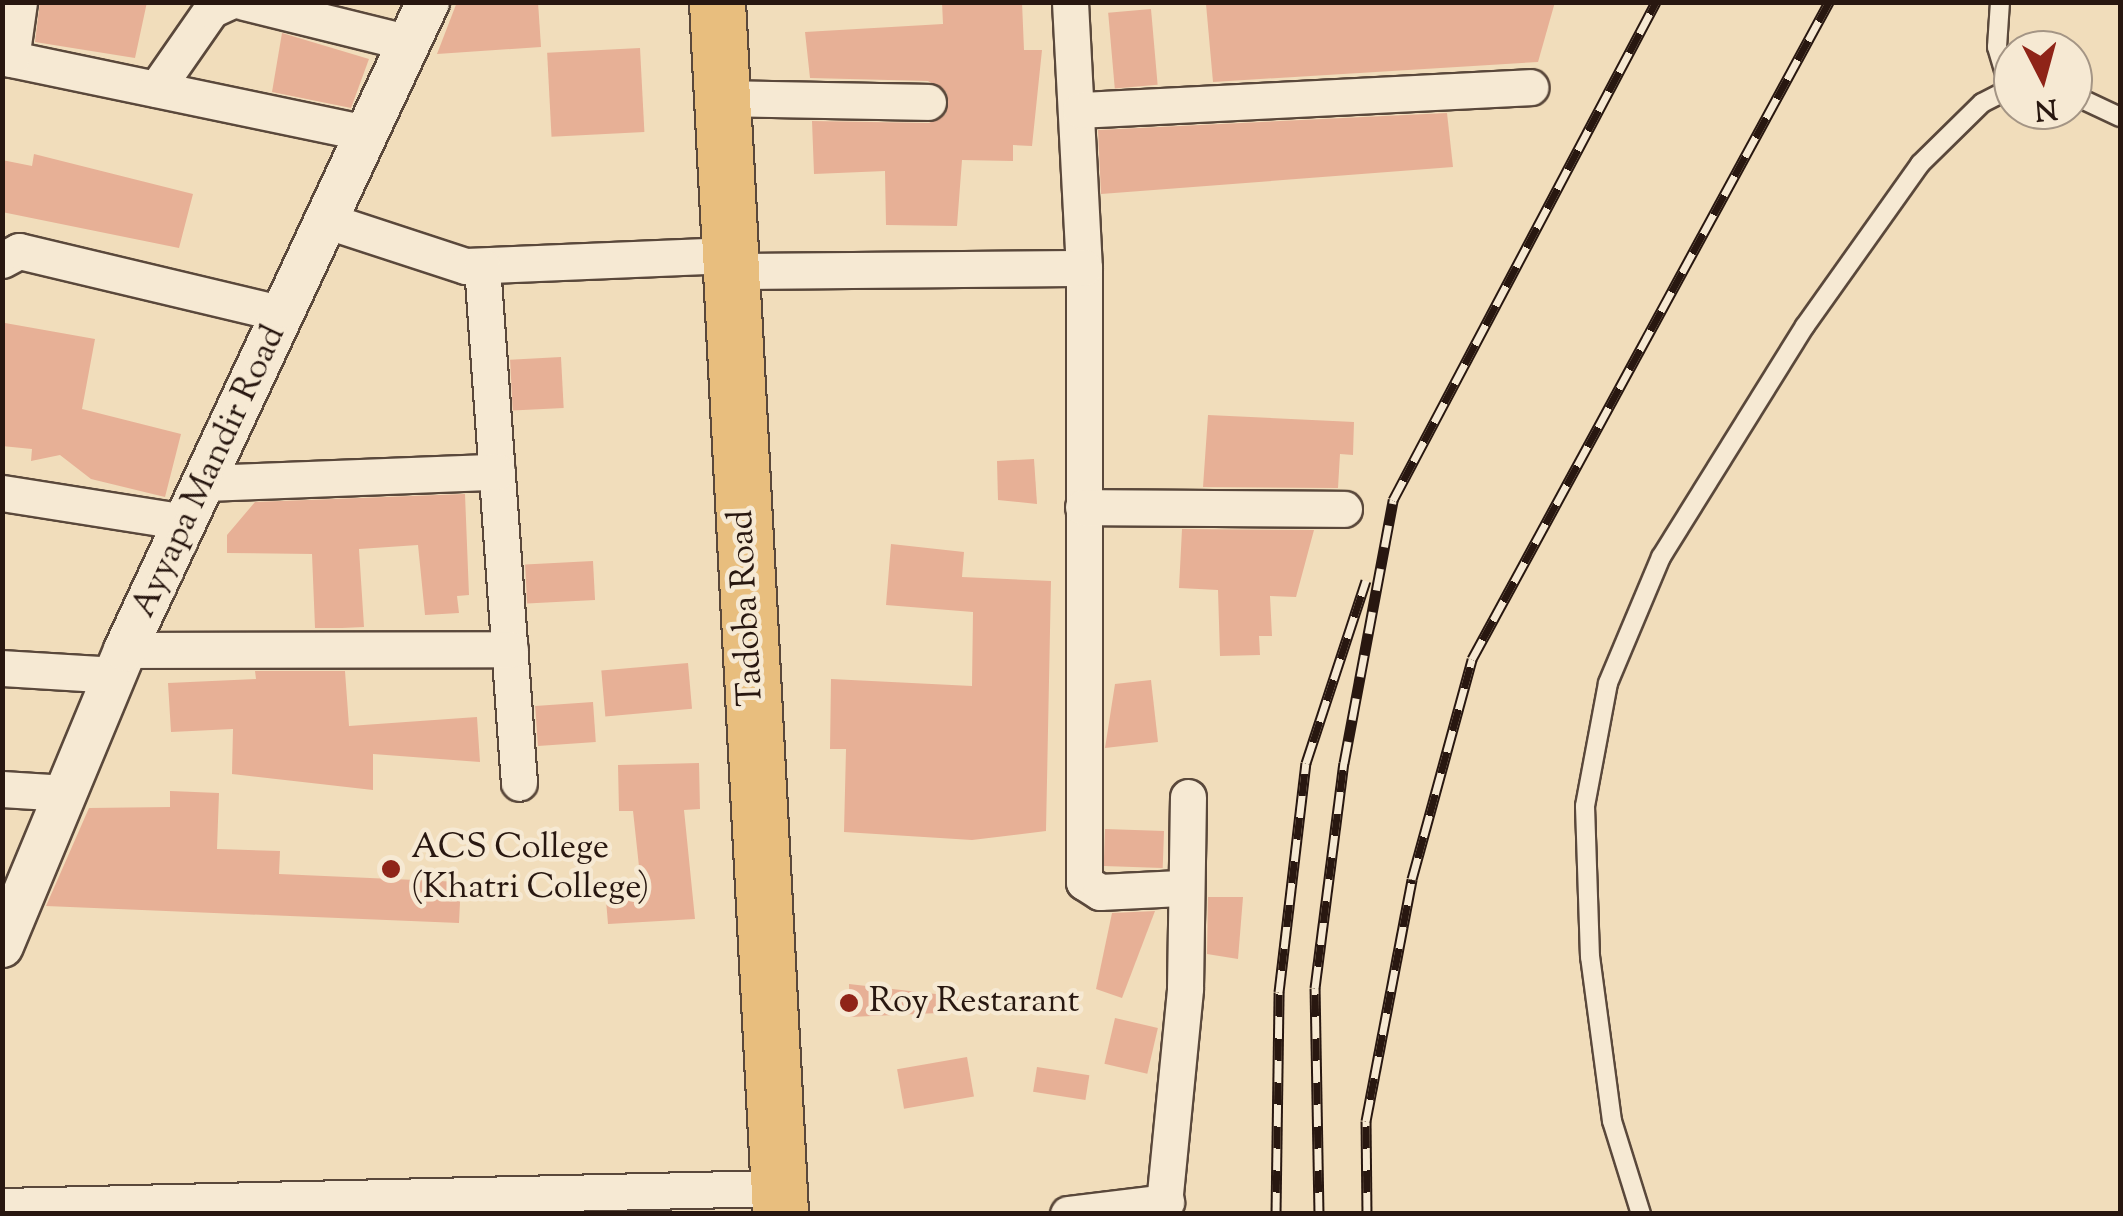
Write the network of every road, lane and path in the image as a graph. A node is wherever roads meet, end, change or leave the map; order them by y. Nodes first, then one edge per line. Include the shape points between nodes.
1 (19, 2) edge
2 (228, 2) edge
3 (244, 2) edge
4 (428, 2) edge
5 (717, 2) edge
6 (1070, 2) edge
7 (2000, 2) edge
8 (1998, 30) edge
9 (410, 43) junction
10 (7, 58) edge
11 (1530, 87) dead end
12 (156, 89) junction
13 (722, 98) junction
14 (928, 102) dead end
15 (1993, 102) edge
16 (2093, 105) edge
17 (1080, 110) junction
18 (2120, 117) edge
19 (369, 134) junction
20 (328, 221) junction
21 (2, 260) edge
22 (730, 263) junction
23 (482, 266) junction
24 (1084, 268) junction
25 (284, 314) junction
26 (497, 472) junction
27 (204, 483) junction
28 (2, 492) edge
29 (1082, 507) junction
30 (1344, 509) dead end
31 (186, 522) junction
32 (510, 649) junction
33 (120, 663) junction
34 (2, 668) edge
35 (519, 783) dead end
36 (2, 788) edge
37 (66, 793) junction
38 (1188, 797) dead end
39 (1180, 888) junction
40 (2, 946) edge
41 (779, 1201) edge
42 (466, 1204) edge
43 (2, 1206) edge
44 (1164, 1208) edge
45 (1068, 1214) edge
46 (1641, 1214) edge

1 - 10 street
2 - 12 street via 210,10
3 - 9 street
4 - 9 street, Ayyapa Mandir Road
5 - 13 main road, Tadoba Road
6 - 17 street
7 - 8 lane
9 - 19 street, Ayyapa Mandir Road
10 - 12 street
11 - 17 street
12 - 19 street
13 - 14 street
13 - 22 main road, Tadoba Road
15 - 46 lane via 1920,164 1661,558 1608,684 1585,806 1604,1066
16 - 18 lane
17 - 24 street
19 - 20 street, Ayyapa Mandir Road
20 - 23 street
20 - 25 street, Ayyapa Mandir Road
21 - 25 street via 19,251
22 - 23 street
22 - 24 street
22 - 41 main road, Tadoba Road
23 - 26 street
24 - 29 street
25 - 27 street, Ayyapa Mandir Road
26 - 27 street
26 - 32 street
27 - 31 street, Ayyapa Mandir Road
28 - 31 street
29 - 30 street
29 - 39 street via 1084,882 1100,892
31 - 33 street, Ayyapa Mandir Road
32 - 33 street
32 - 35 street
33 - 34 street
33 - 37 street, Ayyapa Mandir Road
36 - 37 street
37 - 40 street, Ayyapa Mandir Road
38 - 39 street
39 - 44 street via 1185,988
41 - 42 street
42 - 43 street
44 - 45 street

